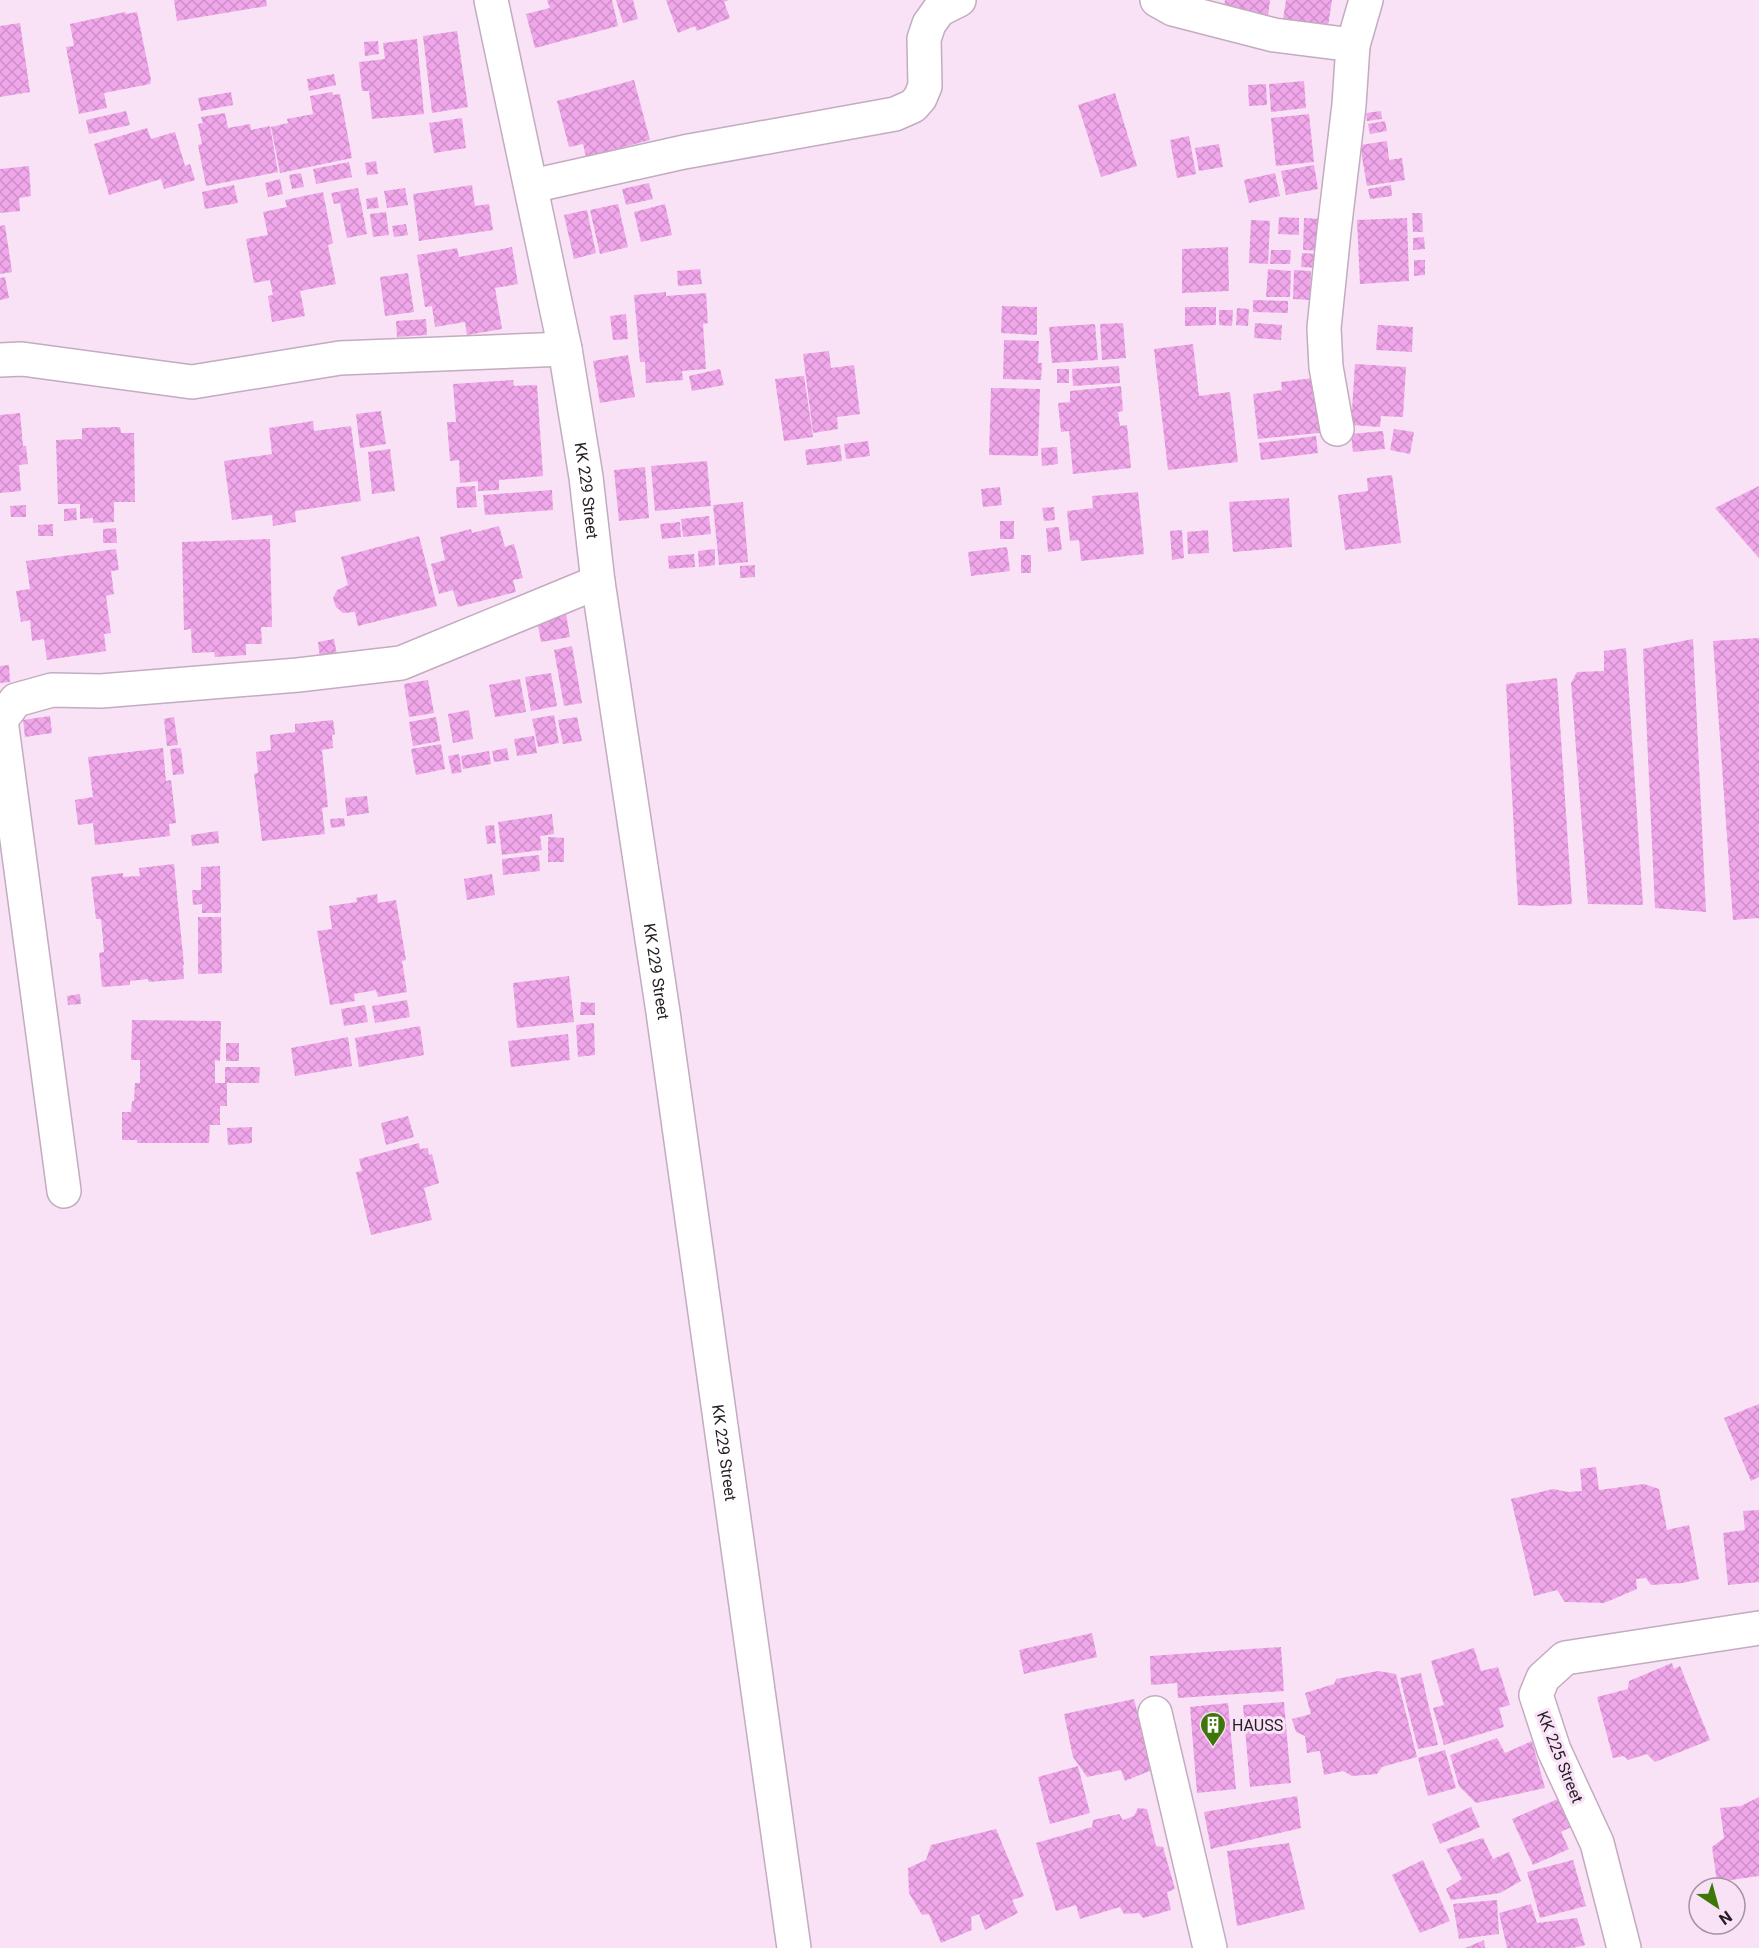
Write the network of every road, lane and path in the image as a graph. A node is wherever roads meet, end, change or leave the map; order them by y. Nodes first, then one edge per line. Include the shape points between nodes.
1 (491, 0) edge
2 (959, 0) edge
3 (1157, 0) edge
4 (1366, 0) edge
5 (1353, 45) junction
6 (532, 186) junction
7 (565, 349) junction
8 (0, 360) edge
9 (1337, 429) dead end
10 (598, 582) junction
11 (64, 1191) dead end
12 (1759, 1629) edge
13 (1155, 1713) dead end
14 (794, 1948) edge
15 (1210, 1948) edge
16 (1624, 1948) edge

1 - 6 street, KK 229 Street
2 - 6 street via 939,10 929,24 924,39 925,86 913,106 895,114 684,152
3 - 5 street via 1173,9 1274,35
4 - 5 street
5 - 9 street via 1324,328
6 - 7 street, KK 229 Street
7 - 8 street via 339,358 192,382 22,359
7 - 10 street, KK 229 Street
10 - 11 street via 401,663 101,692 52,690 16,700 1,720
10 - 14 street, KK 229 Street via 663,1012
12 - 16 street, KK 225 Street via 1565,1659 1543,1678 1536,1695 1554,1750 1597,1843
13 - 15 street

